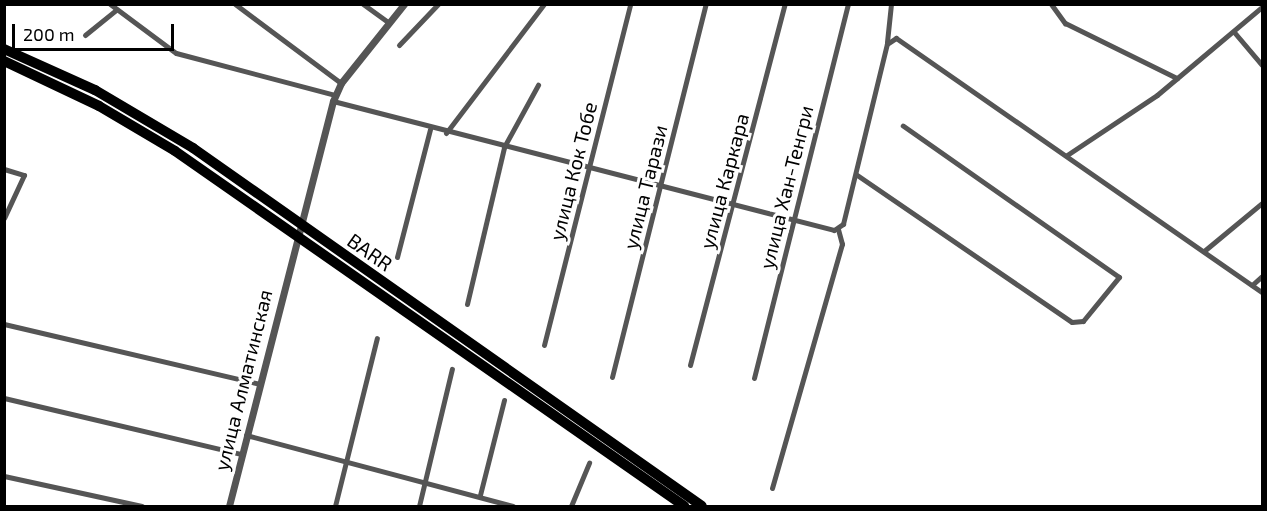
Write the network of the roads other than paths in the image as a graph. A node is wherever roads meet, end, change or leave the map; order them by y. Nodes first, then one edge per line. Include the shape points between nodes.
1 (110, 4) edge
2 (235, 4) edge
3 (363, 4) edge
4 (404, 4) edge
5 (438, 4) edge
6 (544, 4) edge
7 (630, 4) edge
8 (706, 4) edge
9 (785, 4) edge
10 (848, 4) edge
11 (891, 4) edge
12 (1051, 4) edge
13 (1263, 6) edge
14 (116, 10) junction
15 (389, 23) junction
16 (1234, 32) junction
17 (85, 35) dead end
18 (887, 44) junction
19 (399, 45) dead end
20 (4, 48) edge
21 (4, 61) edge
22 (1263, 65) edge
23 (1177, 78) junction
24 (341, 83) junction
25 (538, 85) dead end
26 (334, 98) junction
27 (903, 126) dead end
28 (430, 129) junction
29 (446, 133) junction
30 (504, 147) junction
31 (1067, 155) junction
32 (589, 169) junction
33 (4, 170) edge
34 (857, 174) junction
35 (661, 187) junction
36 (1263, 203) edge
37 (733, 206) junction
38 (4, 218) edge
39 (793, 220) junction
40 (838, 229) junction
41 (1204, 251) junction
42 (397, 257) dead end
43 (1263, 276) edge
44 (1252, 285) junction
45 (1263, 292) edge
46 (467, 304) dead end
47 (4, 324) edge
48 (377, 338) dead end
49 (544, 345) dead end
50 (690, 365) dead end
51 (452, 369) dead end
52 (612, 377) dead end
53 (754, 378) dead end
54 (260, 384) junction
55 (4, 398) edge
56 (504, 400) dead end
57 (246, 435) junction
58 (241, 454) junction
59 (346, 459) junction
60 (589, 463) dead end
61 (4, 476) edge
62 (426, 480) junction
63 (772, 488) dead end
64 (480, 495) junction
65 (487, 498) junction
66 (142, 507) edge
67 (228, 507) edge
68 (334, 507) edge
69 (420, 507) edge
70 (486, 507) edge
71 (513, 507) edge
72 (571, 507) edge
73 (684, 507) edge
74 (702, 507) edge

1 - 14 street
2 - 24 street
3 - 15 street
4 - 15 street, улица Алматинская
5 - 19 street
6 - 29 street
7 - 32 street, улица Кок Тобе
8 - 35 street, улица Тарази
9 - 37 street, улица Каркара
10 - 39 street, улица Хан-Тенгри
11 - 18 street
12 - 23 street via 1065,23
13 - 16 street
14 - 17 street
14 - 26 street via 184,56
15 - 24 street, улица Алматинская
16 - 22 street
16 - 23 street
18 - 31 street via 892,38 901,40
18 - 34 street
20 - 74 highway, BARR via 144,117
21 - 73 highway, BARR via 137,128
23 - 31 street
24 - 26 street, улица Алматинская
25 - 30 street
26 - 28 street
26 - 54 street, улица Алматинская
27 - 34 street via 1119,277 1083,321 1072,322
28 - 29 street
28 - 42 street
29 - 30 street
30 - 32 street
30 - 46 street
31 - 41 street
32 - 35 street
32 - 49 street, улица Кок Тобе
33 - 38 street via 24,174
34 - 40 street
35 - 37 street
35 - 52 street, улица Тарази
36 - 41 street
37 - 39 street
37 - 50 street, улица Каркара
39 - 40 street
39 - 53 street, улица Хан-Тенгри
40 - 63 street via 842,244
41 - 44 street
43 - 44 street
44 - 45 street
47 - 54 street
48 - 59 street
51 - 62 street
54 - 57 street, улица Алматинская
55 - 58 street
56 - 64 street
57 - 58 street, улица Алматинская
57 - 59 street
58 - 67 street, улица Алматинская
59 - 62 street
59 - 68 street
60 - 72 street
61 - 66 street
62 - 64 street
62 - 69 street
64 - 65 street
65 - 70 street
65 - 71 street

